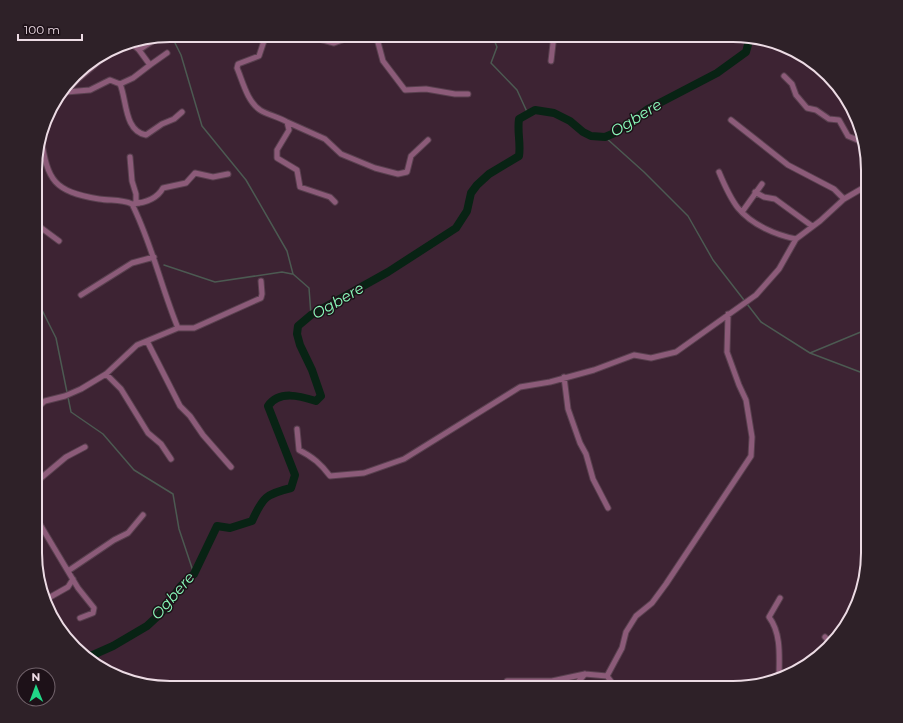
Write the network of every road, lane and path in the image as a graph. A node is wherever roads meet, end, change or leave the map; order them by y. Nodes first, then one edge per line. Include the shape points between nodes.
1 (264, 42) edge
2 (378, 42) edge
3 (553, 42) edge
4 (148, 44) edge
5 (135, 47) edge
6 (139, 50) junction
7 (167, 53) dead end
8 (551, 61) dead end
9 (150, 65) junction
10 (784, 76) dead end
11 (120, 84) junction
12 (70, 92) edge
13 (468, 94) dead end
14 (182, 112) dead end
15 (731, 120) dead end
16 (287, 122) junction
17 (428, 140) dead end
18 (857, 140) edge
19 (44, 152) edge
20 (130, 157) dead end
21 (719, 172) dead end
22 (228, 174) dead end
23 (762, 184) dead end
24 (861, 189) edge
25 (755, 192) junction
26 (844, 199) junction
27 (335, 202) dead end
28 (140, 203) junction
29 (132, 204) junction
30 (742, 212) junction
31 (812, 226) junction
32 (42, 228) edge
33 (796, 239) junction
34 (59, 241) dead end
35 (154, 257) junction
36 (261, 281) dead end
37 (80, 295) dead end
38 (728, 314) junction
39 (178, 328) junction
40 (147, 341) junction
41 (106, 374) junction
42 (564, 377) junction
43 (42, 404) edge
44 (298, 429) dead end
45 (85, 447) dead end
46 (171, 459) dead end
47 (231, 467) dead end
48 (42, 478) edge
49 (608, 508) dead end
50 (143, 515) dead end
51 (42, 527) edge
52 (68, 571) junction
53 (73, 579) junction
54 (50, 597) edge
55 (780, 598) dead end
56 (80, 618) dead end
57 (825, 637) dead end
58 (827, 639) edge
59 (779, 672) edge
60 (585, 674) junction
61 (607, 676) junction
62 (507, 681) dead end
63 (579, 681) edge
64 (611, 681) edge

1 - 16 street via 259,56 238,64 237,68 255,105 260,110
2 - 13 street via 383,61 405,90 426,89
3 - 8 street
4 - 6 street
5 - 6 street
6 - 9 street
7 - 9 street
9 - 11 street
10 - 18 street via 807,108 816,110 829,119 839,120 848,136
11 - 12 street via 110,80 90,90
11 - 14 street via 125,106 139,134 146,135
15 - 26 street via 788,165 834,189
16 - 17 street via 325,140 341,154 398,174 407,172 411,156
16 - 27 street via 289,130 277,150 278,158 297,170 300,187 330,197
19 - 29 street via 47,170 55,182 65,190 100,199 124,200
20 - 28 street via 136,201
21 - 30 street
22 - 28 street via 213,177 195,174 186,183 163,188 160,193
23 - 25 street
24 - 26 street
25 - 30 street
25 - 31 street via 775,199
26 - 31 street
28 - 29 street
29 - 35 street
30 - 33 street via 772,232
31 - 33 street
32 - 34 street
33 - 38 street via 779,269 766,284 756,295
35 - 37 street via 132,263
35 - 39 street via 165,297
36 - 39 street via 261,298 255,302 194,328
38 - 42 street via 676,352 651,358 634,355 594,370
38 - 61 street via 727,352 746,400 752,437 751,456 666,584 652,602 636,616 626,632 622,648
39 - 40 street
40 - 41 street via 130,350
40 - 47 street via 180,406
41 - 43 street via 68,395
41 - 46 street via 121,389 148,433 161,444
42 - 44 street via 520,387 404,459 364,473 330,476 323,465 299,450
42 - 49 street via 568,409 593,479
45 - 48 street via 66,457
50 - 52 street via 128,533
51 - 52 street
52 - 53 street
53 - 54 street via 68,587
53 - 56 street via 94,608 93,613
55 - 59 street via 769,617 778,636
57 - 58 street
60 - 61 street
60 - 62 street via 552,681
60 - 63 street
61 - 64 street

